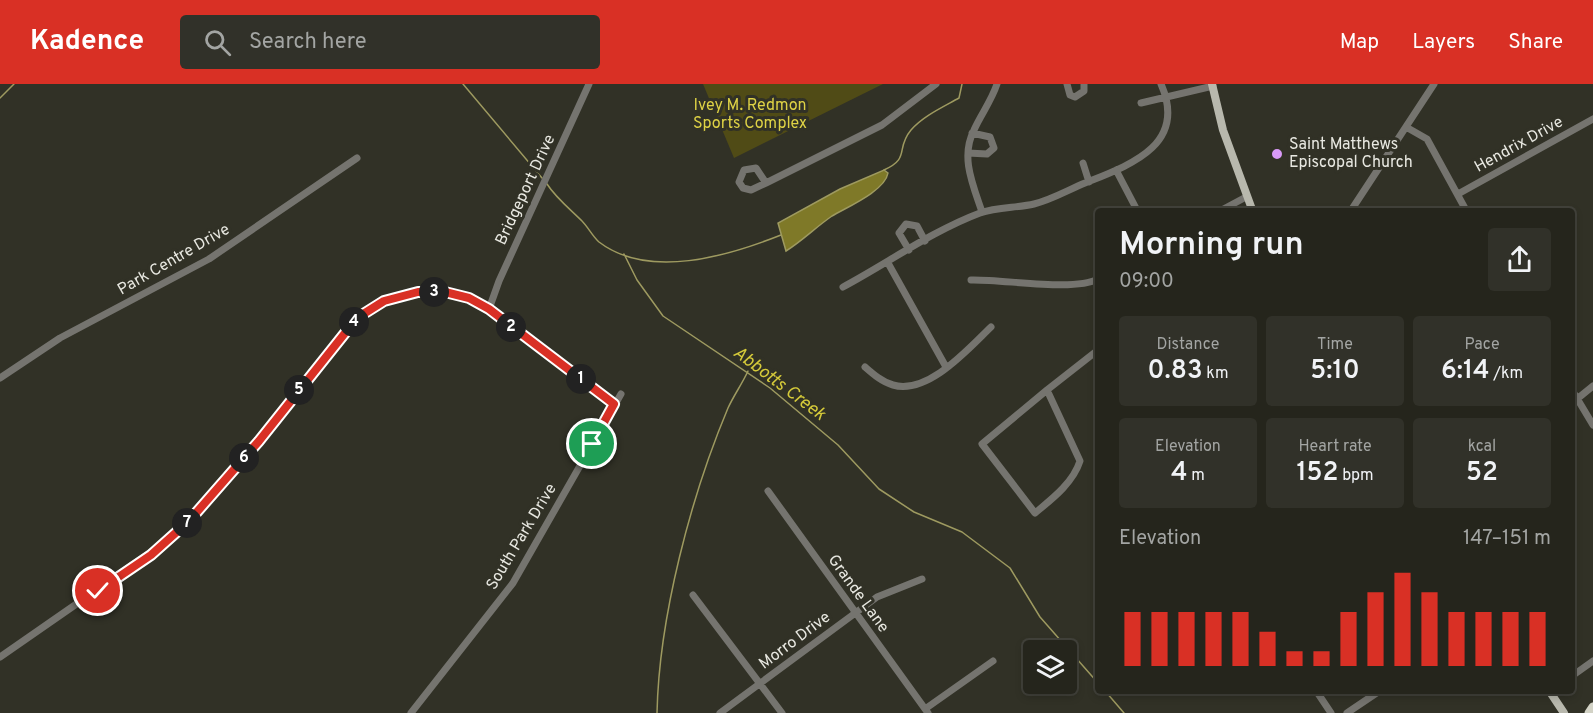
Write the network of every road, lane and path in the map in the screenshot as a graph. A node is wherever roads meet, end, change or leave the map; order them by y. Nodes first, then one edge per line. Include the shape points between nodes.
1 (589, 84) edge
2 (936, 84) edge
3 (997, 84) edge
4 (1067, 84) edge
5 (1084, 84) edge
6 (1161, 84) edge
7 (1434, 84) edge
8 (1212, 85) edge
9 (1167, 96) junction
10 (1141, 103) dead end
11 (1593, 119) edge
12 (1406, 127) junction
13 (972, 133) junction
14 (968, 153) junction
15 (357, 158) dead end
16 (1083, 164) dead end
17 (1116, 170) junction
18 (1089, 182) junction
19 (766, 183) dead end
20 (1458, 194) junction
21 (1246, 197) junction
22 (1136, 208) edge
23 (1225, 208) edge
24 (1251, 208) edge
25 (1353, 208) edge
26 (1465, 208) edge
27 (982, 212) junction
28 (926, 241) junction
29 (909, 250) junction
30 (888, 263) junction
31 (970, 280) dead end
32 (1095, 280) edge
33 (843, 287) dead end
34 (489, 309) junction
35 (991, 327) dead end
36 (1095, 352) edge
37 (946, 367) junction
38 (865, 368) dead end
39 (0, 378) edge
40 (1593, 386) edge
41 (1047, 390) junction
42 (621, 394) dead end
43 (1575, 394) edge
44 (1578, 399) junction
45 (614, 404) junction
46 (1593, 425) edge
47 (768, 491) dead end
48 (922, 579) dead end
49 (693, 596) dead end
50 (854, 613) junction
51 (0, 657) edge
52 (993, 661) dead end
53 (1593, 661) edge
54 (1575, 674) edge
55 (760, 685) junction
56 (1318, 694) edge
57 (1374, 694) edge
58 (1551, 694) edge
59 (1593, 707) edge
60 (927, 711) edge
61 (411, 713) edge
62 (720, 713) edge
63 (782, 713) edge
64 (1331, 713) edge
65 (1347, 713) edge
66 (1564, 713) edge
67 (1589, 713) edge

1 - 34 street, Bridgeport Drive
2 - 19 street via 882,125
3 - 13 street via 990,105
4 - 5 street via 1070,95 1075,97 1084,91
6 - 9 street
7 - 12 street
8 - 9 street
8 - 21 main road
9 - 10 street
9 - 17 street via 1162,137 1146,154
11 - 20 street, Hendrix Drive
12 - 20 street via 1426,139
12 - 25 street
13 - 14 street
13 - 14 street via 990,137 994,148 987,154
14 - 27 street
15 - 39 street, Park Centre Drive via 209,260 60,338
16 - 18 street
17 - 18 street
17 - 22 street
18 - 27 street via 1036,204
20 - 26 street
21 - 23 street
21 - 24 main road
27 - 28 street
28 - 29 street
28 - 29 street via 917,226 906,224 899,233
29 - 30 street
30 - 33 street
30 - 37 street
31 - 32 street via 1078,285
34 - 45 street
34 - 51 street via 469,298 445,292 418,292 384,301 357,318 259,441 170,539
35 - 37 street
36 - 41 street
37 - 38 street via 921,384 906,387 890,385
40 - 44 street
41 - 41 street via 981,444 1035,513 1060,493 1080,461
42 - 45 street, South Park Drive
43 - 44 street
44 - 46 street
45 - 61 street, South Park Drive via 513,583
47 - 50 street, Grande Lane
48 - 50 street, Morro Drive via 877,597
49 - 55 street
50 - 55 street, Morro Drive
50 - 60 street, Grande Lane
52 - 60 street
53 - 54 street
55 - 62 street, Morro Drive
55 - 63 street
56 - 64 street
57 - 65 street
58 - 66 main road
59 - 67 highway

